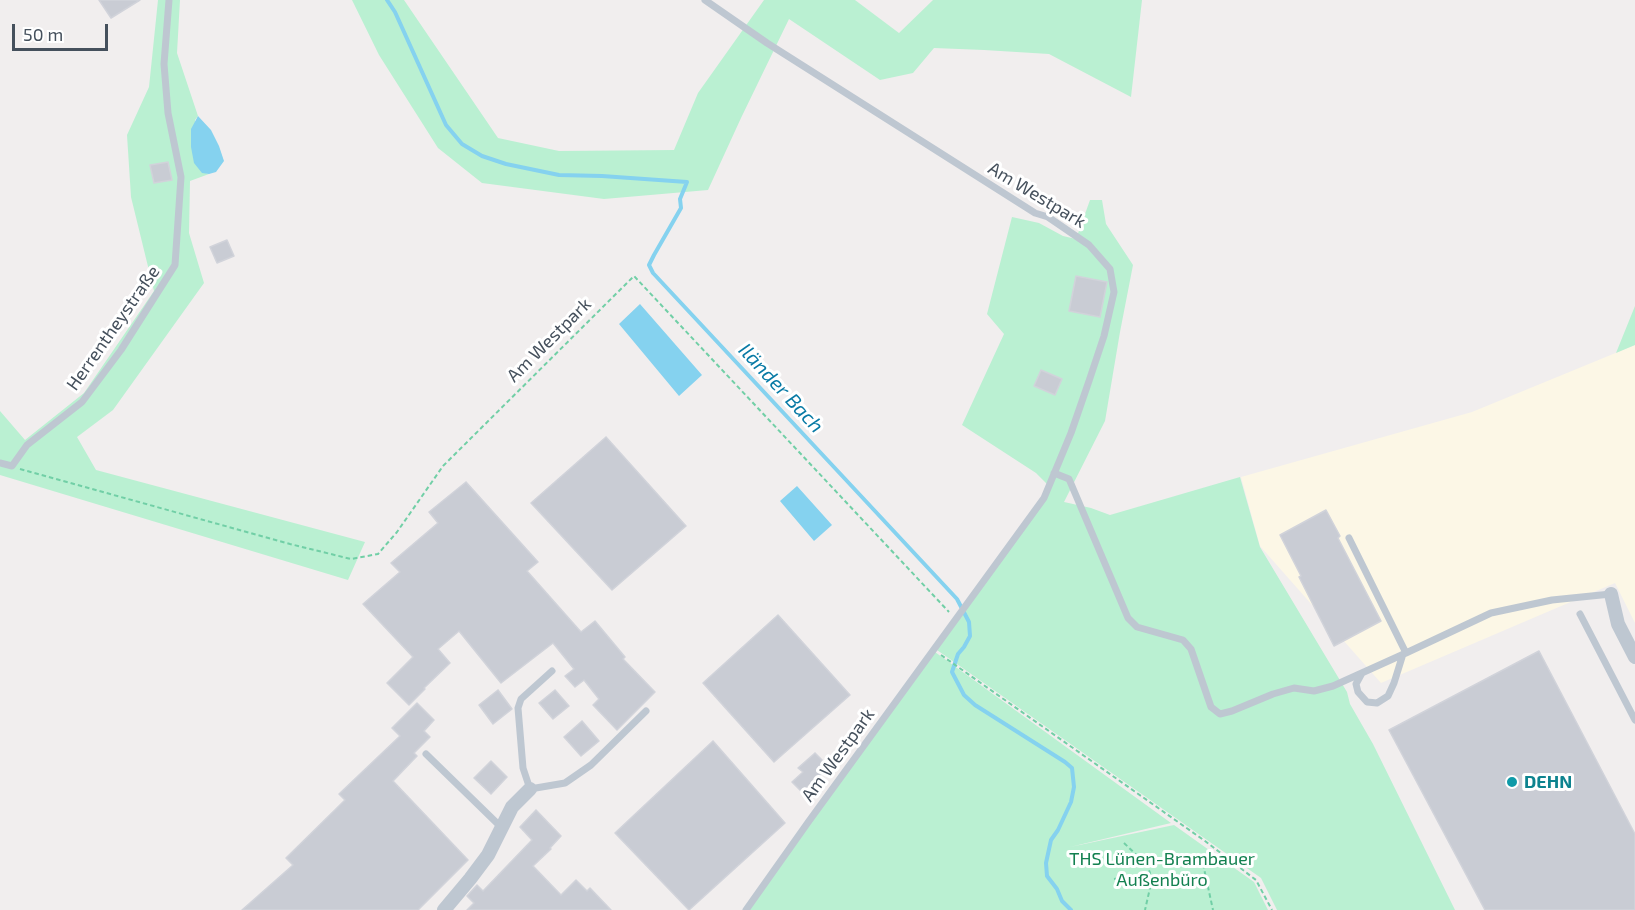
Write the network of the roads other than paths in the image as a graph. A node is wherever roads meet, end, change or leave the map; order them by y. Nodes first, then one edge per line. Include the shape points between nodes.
1 (170, 0) edge
2 (705, 0) edge
3 (0, 463) edge
4 (1054, 474) junction
5 (1349, 538) dead end
6 (1611, 594) joint
7 (1580, 614) dead end
8 (1404, 653) junction
9 (1635, 657) edge
10 (552, 671) dead end
11 (1362, 673) junction
12 (646, 711) dead end
13 (1635, 720) edge
14 (426, 754) dead end
15 (530, 789) junction
16 (502, 828) junction
17 (444, 910) edge
18 (746, 910) edge

1 - 3 lane, Herrentheystraße via 164,64 168,113 181,177 175,265 121,350 82,402 27,445 12,466
2 - 4 lane, Am Westpark via 1035,213 1048,217 1089,245 1110,269 1114,292 1104,336
4 - 11 lane via 1069,479 1128,618 1137,627 1183,640 1191,649 1211,707 1220,714 1273,694 1294,688 1314,691
4 - 18 lane, Am Westpark via 1044,498
5 - 8 lane
6 - 8 lane via 1552,600 1491,613
6 - 9 street via 1618,624
7 - 13 lane
8 - 11 lane
8 - 11 lane via 1388,696 1377,703 1367,702 1358,692 1356,684
10 - 15 lane via 521,699 519,708 523,768
12 - 15 lane via 591,765 565,783
14 - 16 lane
15 - 16 street via 512,807
16 - 17 street via 488,855

